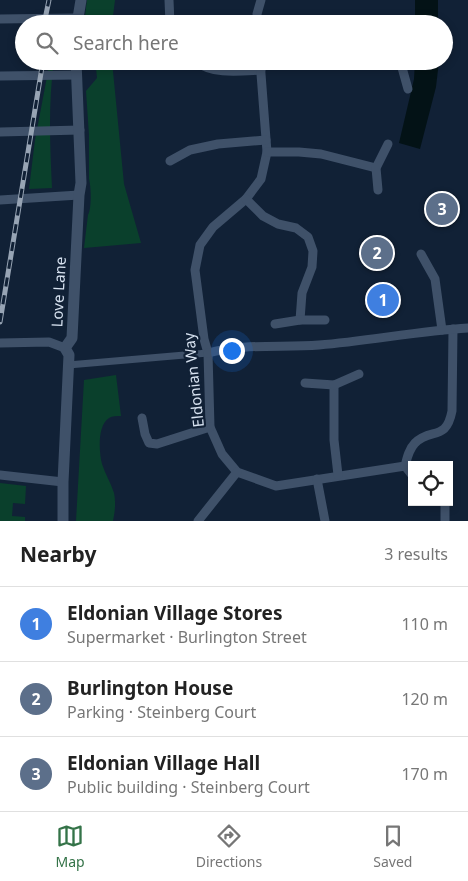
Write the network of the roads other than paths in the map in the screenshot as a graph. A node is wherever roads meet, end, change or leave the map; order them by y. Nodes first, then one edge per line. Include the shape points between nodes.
1 (81, 0) edge
2 (169, 0) edge
3 (261, 0) edge
4 (78, 15) edge
5 (170, 15) edge
6 (257, 15) edge
7 (0, 19) edge
8 (15, 19) edge
9 (77, 70) edge
10 (260, 70) edge
11 (403, 70) edge
12 (77, 75) junction
13 (0, 76) edge
14 (408, 89) dead end
15 (80, 130) junction
16 (0, 132) edge
17 (266, 140) junction
18 (388, 144) dead end
19 (268, 152) junction
20 (170, 160) dead end
21 (376, 168) junction
22 (378, 190) dead end
23 (79, 195) junction
24 (246, 199) junction
25 (0, 200) edge
26 (421, 254) dead end
27 (300, 320) junction
28 (325, 320) dead end
29 (275, 324) dead end
30 (468, 328) edge
31 (453, 329) junction
32 (442, 330) junction
33 (0, 343) edge
34 (65, 348) junction
35 (208, 353) junction
36 (68, 365) junction
37 (359, 374) dead end
38 (305, 382) dead end
39 (334, 386) junction
40 (142, 418) dead end
41 (210, 427) junction
42 (405, 466) junction
43 (408, 470) edge
44 (237, 472) junction
45 (0, 475) edge
46 (338, 475) junction
47 (317, 479) junction
48 (63, 482) junction
49 (445, 506) edge
50 (63, 521) edge
51 (198, 521) edge
52 (325, 521) edge
53 (445, 521) edge

1 - 4 street
2 - 5 street
3 - 6 street
7 - 8 street
9 - 12 street, Love Lane
10 - 17 street, Eldonian Way
11 - 14 street
12 - 13 street
12 - 15 street, Love Lane
15 - 16 street
15 - 23 street, Love Lane
17 - 19 street, Eldonian Way
17 - 20 street via 218,144 190,150
18 - 21 street
19 - 21 street via 321,154
19 - 24 street, Eldonian Way via 261,179
21 - 22 street
23 - 25 street
23 - 34 street, Love Lane via 72,338
24 - 27 street via 263,216 296,228 308,237 313,251 312,267 302,293
24 - 35 street, Eldonian Way via 213,227 200,245 195,270
26 - 32 street via 436,279
27 - 28 street
27 - 29 street
30 - 31 street
31 - 32 street
31 - 42 street via 450,423 440,432 416,442
32 - 35 street via 360,342 250,347
33 - 34 street via 49,342
34 - 36 street, Love Lane via 69,355
35 - 36 street
35 - 41 street, Eldonian Way
36 - 48 street, Love Lane
37 - 39 street
38 - 39 street
39 - 46 street
40 - 41 street via 144,434 150,443 157,444
41 - 44 street, Eldonian Way via 222,454
42 - 43 street
42 - 46 street
44 - 47 street via 276,486
44 - 51 street
45 - 48 street
46 - 47 street
47 - 52 street
48 - 50 street, Love Lane
49 - 53 street

